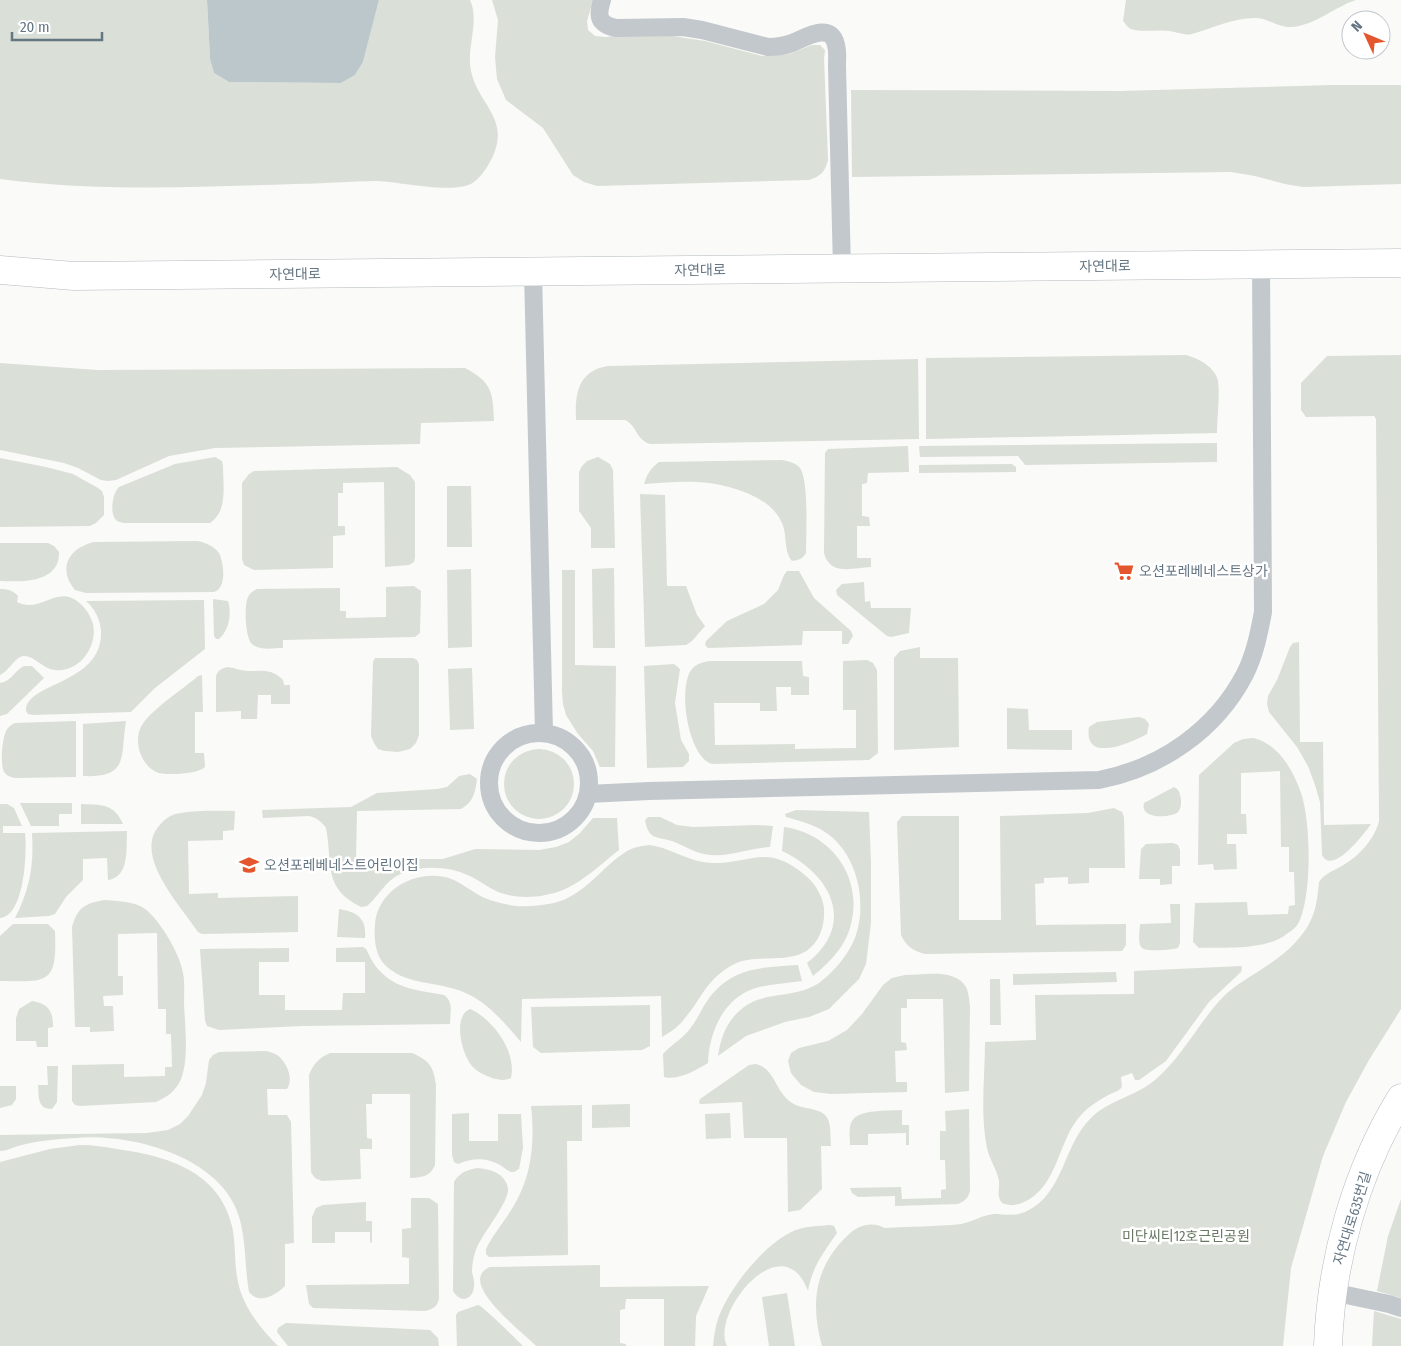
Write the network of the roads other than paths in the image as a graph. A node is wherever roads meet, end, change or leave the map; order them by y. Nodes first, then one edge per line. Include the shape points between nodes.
1 (602, 0) edge
2 (1401, 263) edge
3 (1261, 264) junction
4 (842, 269) junction
5 (0, 270) edge
6 (533, 272) junction
7 (544, 734) junction
8 (588, 794) junction
9 (1401, 1098) edge
10 (1332, 1292) junction
11 (1401, 1308) edge
12 (1328, 1346) edge

1 - 4 lane via 599,17 602,23 616,28 683,27 768,47 792,44 821,32 834,39
2 - 3 main road, 자연대로
3 - 4 main road, 자연대로
3 - 8 lane via 1264,612 1245,673 1215,718 1193,738 1147,766 1100,780
4 - 6 main road, 자연대로
5 - 6 main road, 자연대로 via 74,276
6 - 7 lane
7 - 8 lane via 561,738 584,761 589,777
7 - 8 lane via 528,734 512,741 491,767 488,784 498,814 525,832 542,834 571,822 582,809
9 - 10 main road, 자연대로635번길 via 1362,1177 1339,1250
10 - 11 lane
10 - 12 main road, 자연대로635번길

